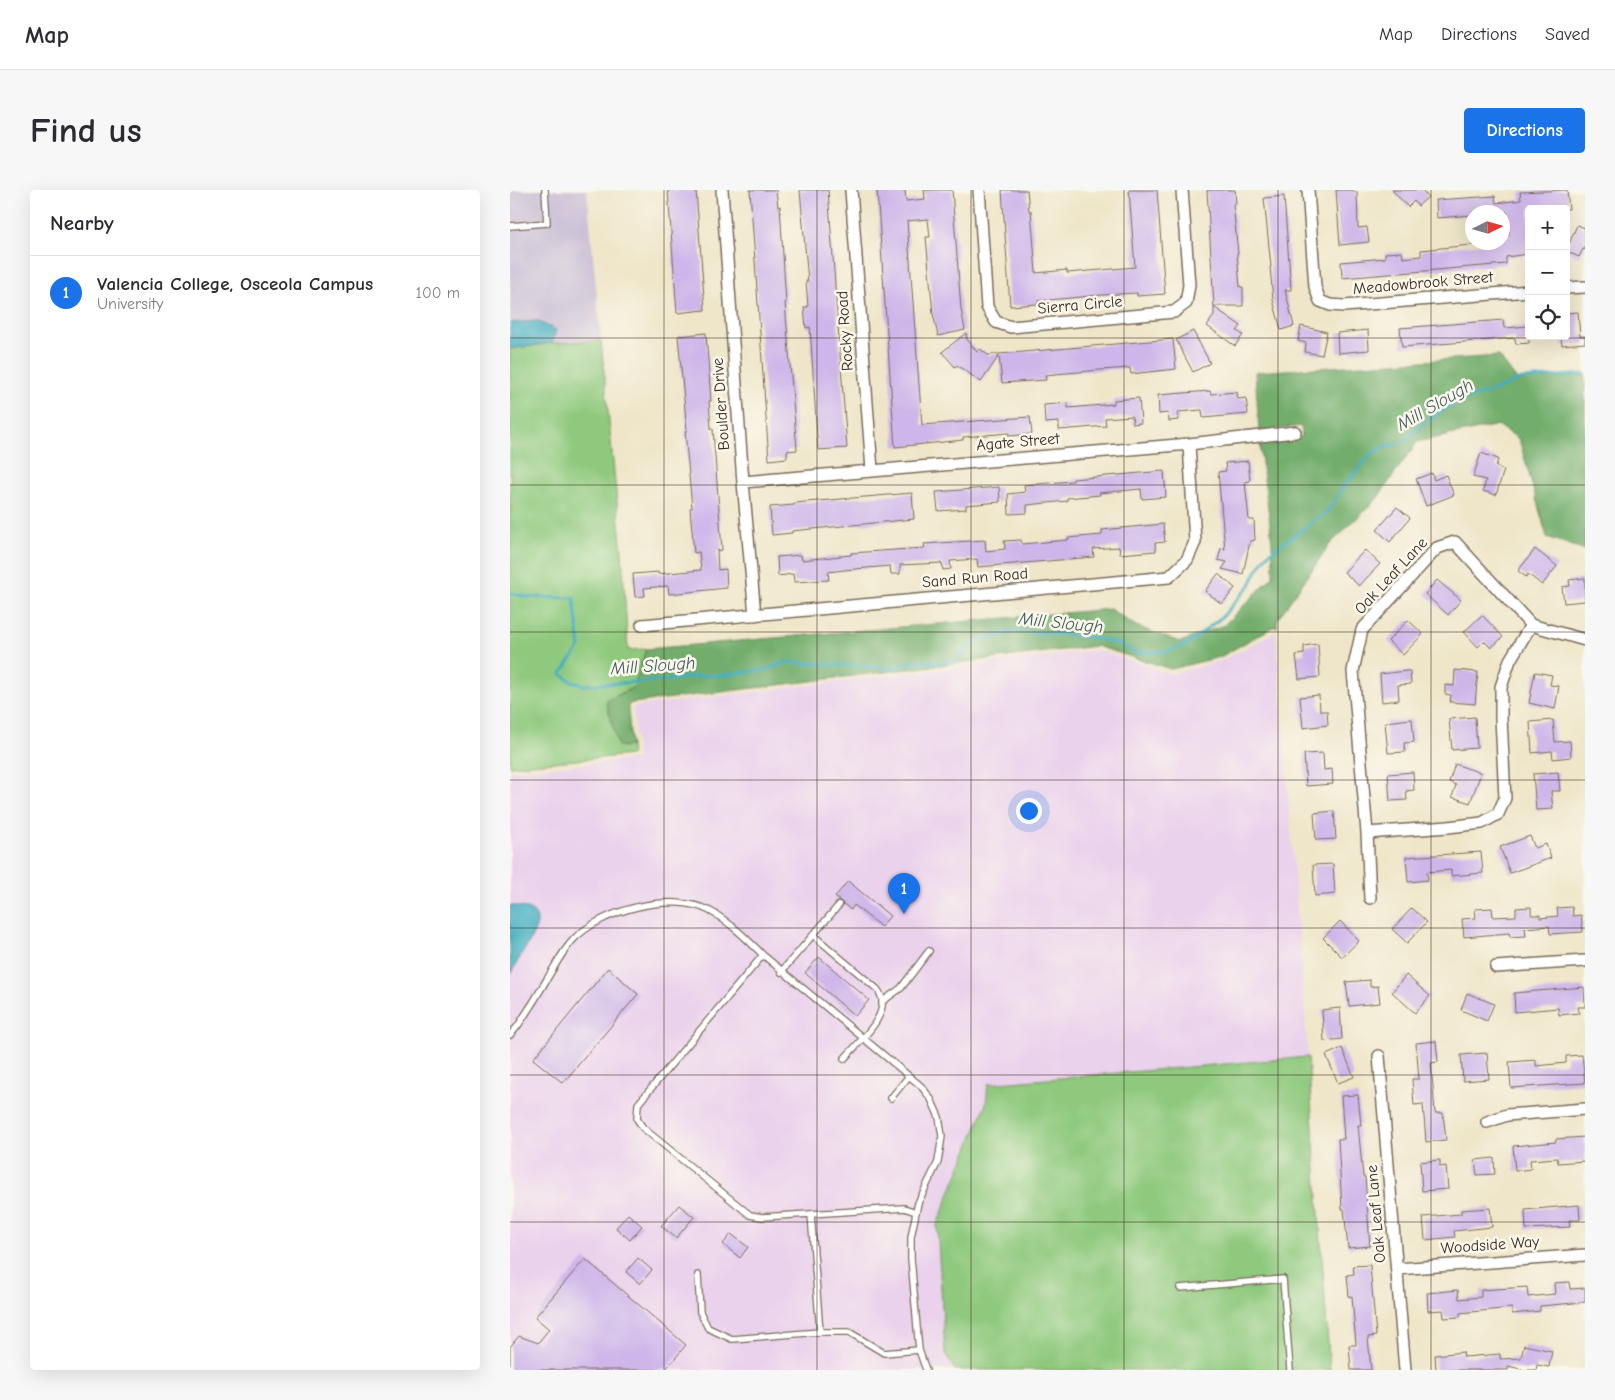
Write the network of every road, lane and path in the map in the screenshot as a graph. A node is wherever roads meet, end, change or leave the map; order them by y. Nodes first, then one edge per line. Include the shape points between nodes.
1 (545, 190) edge
2 (722, 190) edge
3 (851, 190) edge
4 (979, 190) edge
5 (1182, 190) edge
6 (1308, 190) edge
7 (510, 226) edge
8 (1585, 287) edge
9 (1570, 288) edge
10 (1525, 291) edge
11 (1295, 432) dead end
12 (1189, 444) junction
13 (872, 470) junction
14 (743, 482) junction
15 (755, 614) junction
16 (642, 625) dead end
17 (1531, 625) junction
18 (1585, 640) edge
19 (1367, 833) junction
20 (1370, 898) dead end
21 (840, 905) dead end
22 (813, 935) junction
23 (929, 951) dead end
24 (763, 955) junction
25 (1585, 961) edge
26 (1496, 967) dead end
27 (782, 972) junction
28 (883, 1000) junction
29 (510, 1035) edge
30 (862, 1038) junction
31 (1379, 1056) dead end
32 (844, 1059) dead end
33 (908, 1076) junction
34 (891, 1098) dead end
35 (1585, 1109) edge
36 (1487, 1122) dead end
37 (916, 1212) junction
38 (811, 1214) junction
39 (1585, 1255) edge
40 (1397, 1269) junction
41 (698, 1275) dead end
42 (1180, 1288) dead end
43 (820, 1332) junction
44 (919, 1350) junction
45 (926, 1370) edge
46 (1290, 1370) edge
47 (1405, 1370) edge

1 - 7 lane via 547,223
2 - 14 street, Boulder Drive
3 - 13 street, Rocky Road
4 - 5 street, Sierra Circle via 987,307 996,322 1011,328 1174,312 1186,303 1189,285
6 - 10 street, Meadowbrook Street via 1315,287 1320,301 1344,306
8 - 9 street
11 - 12 street, Agate Street
12 - 13 street, Agate Street
12 - 15 street, Sand Run Road via 1194,542 1187,560 1169,577
13 - 14 street, Agate Street
14 - 15 street, Boulder Drive
15 - 16 street, Sand Run Road
17 - 18 street
17 - 19 street via 1510,660 1501,687 1505,798 1498,814 1482,823
17 - 19 street, Oak Leaf Lane via 1455,542 1437,548 1362,630 1353,671
19 - 20 street, Oak Leaf Lane
21 - 22 lane
22 - 27 lane
22 - 28 lane via 877,989
23 - 28 lane via 901,988
24 - 27 lane
24 - 29 lane via 740,932 710,911 687,903 657,904 610,915 573,940
24 - 38 lane via 638,1104 637,1119 643,1128 750,1215
25 - 26 street
27 - 30 lane
28 - 30 lane via 883,1010 877,1021
30 - 32 lane
30 - 33 lane
31 - 40 street, Oak Leaf Lane
33 - 34 lane
33 - 37 lane via 931,1099 939,1117 942,1136 938,1162
35 - 36 street via 1507,1115
37 - 38 lane via 904,1208
37 - 44 lane via 911,1236
38 - 43 lane
39 - 40 street, Woodside Way
40 - 47 street, Oak Leaf Lane
41 - 43 lane via 700,1312 708,1328 732,1339
42 - 46 lane via 1283,1279
43 - 44 lane via 849,1332 884,1353
44 - 45 lane

